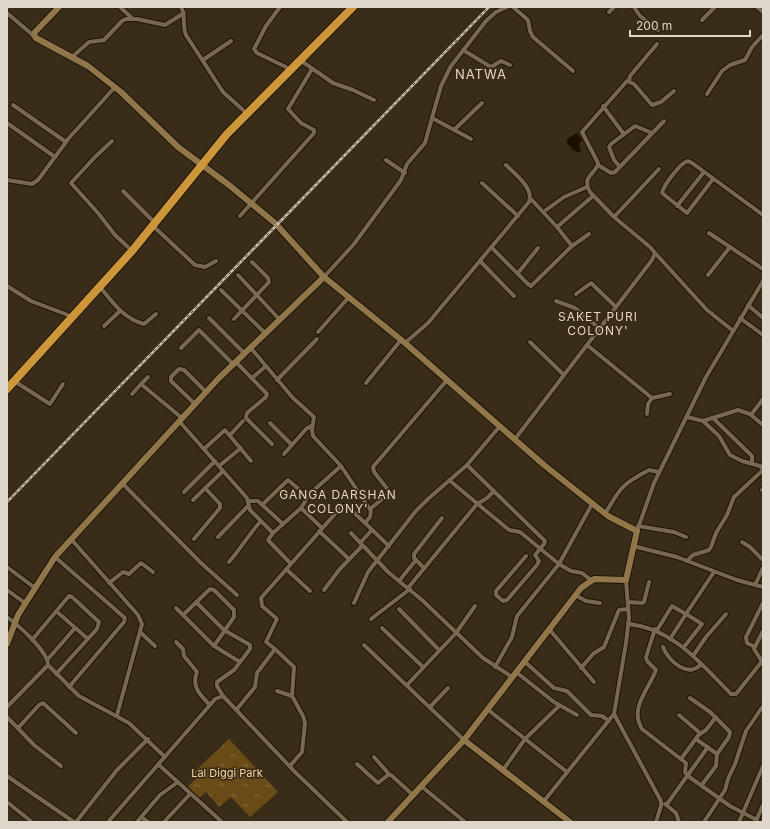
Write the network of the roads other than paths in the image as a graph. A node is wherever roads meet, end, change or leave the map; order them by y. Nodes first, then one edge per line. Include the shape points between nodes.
1 (59, 7) edge
2 (120, 7) edge
3 (181, 7) edge
4 (280, 7) edge
5 (348, 7) edge
6 (353, 7) edge
7 (507, 7) edge
8 (513, 7) edge
9 (614, 7) edge
10 (634, 7) edge
11 (715, 7) edge
12 (757, 7) edge
13 (609, 12) dead end
14 (763, 12) edge
15 (184, 13) junction
16 (7, 14) edge
17 (132, 18) junction
18 (702, 20) dead end
19 (658, 30) dead end
20 (763, 35) edge
21 (34, 36) junction
22 (231, 41) dead end
23 (657, 44) dead end
24 (463, 50) junction
25 (72, 57) junction
26 (203, 60) junction
27 (300, 60) junction
28 (510, 65) dead end
29 (286, 67) junction
30 (312, 69) junction
31 (573, 71) dead end
32 (628, 81) junction
33 (115, 87) junction
34 (674, 91) dead end
35 (707, 94) dead end
36 (374, 100) dead end
37 (482, 102) dead end
38 (13, 105) dead end
39 (603, 106) junction
40 (243, 110) junction
41 (432, 118) junction
42 (664, 120) dead end
43 (7, 122) edge
44 (454, 130) junction
45 (623, 133) junction
46 (652, 133) junction
47 (471, 139) dead end
48 (112, 141) dead end
49 (66, 142) junction
50 (55, 157) junction
51 (386, 160) dead end
52 (199, 162) junction
53 (506, 165) dead end
54 (598, 165) junction
55 (620, 167) junction
56 (659, 169) dead end
57 (704, 172) junction
58 (405, 173) junction
59 (713, 179) junction
60 (7, 180) edge
61 (482, 183) dead end
62 (587, 187) junction
63 (123, 191) dead end
64 (594, 196) junction
65 (530, 198) junction
66 (250, 204) junction
67 (677, 206) junction
68 (546, 210) dead end
69 (763, 215) edge
70 (240, 216) dead end
71 (518, 216) junction
72 (614, 217) junction
73 (152, 223) junction
74 (557, 227) junction
75 (709, 233) dead end
76 (589, 234) dead end
77 (572, 246) junction
78 (128, 247) junction
79 (730, 247) junction
80 (492, 248) junction
81 (538, 248) dead end
82 (655, 253) junction
83 (216, 261) dead end
84 (480, 261) junction
85 (252, 262) dead end
86 (763, 269) edge
87 (518, 273) junction
88 (238, 275) dead end
89 (708, 275) dead end
90 (324, 277) junction
91 (763, 281) edge
92 (7, 286) edge
93 (100, 288) junction
94 (222, 290) dead end
95 (576, 294) dead end
96 (257, 295) junction
97 (514, 296) dead end
98 (349, 297) junction
99 (556, 301) dead end
100 (748, 305) junction
101 (616, 307) junction
102 (120, 311) junction
103 (242, 311) junction
104 (156, 314) dead end
105 (68, 315) junction
106 (209, 318) dead end
107 (740, 318) junction
108 (763, 318) edge
109 (234, 319) dead end
110 (280, 320) junction
111 (104, 326) dead end
112 (600, 328) junction
113 (732, 330) junction
114 (318, 332) dead end
115 (265, 333) junction
116 (763, 335) edge
117 (317, 339) dead end
118 (403, 341) junction
119 (530, 342) dead end
120 (587, 345) junction
121 (250, 347) junction
122 (181, 348) dead end
123 (244, 353) junction
124 (234, 363) junction
125 (266, 366) junction
126 (564, 376) junction
127 (148, 377) dead end
128 (252, 378) junction
129 (277, 380) junction
130 (448, 380) junction
131 (11, 381) edge
132 (366, 383) dead end
133 (63, 384) dead end
134 (141, 384) junction
135 (7, 389) edge
136 (206, 392) junction
137 (132, 394) dead end
138 (670, 394) dead end
139 (652, 398) junction
140 (763, 399) edge
141 (195, 404) junction
142 (647, 414) dead end
143 (752, 415) junction
144 (687, 417) junction
145 (713, 418) junction
146 (763, 418) edge
147 (181, 420) junction
148 (243, 421) dead end
149 (703, 421) junction
150 (270, 423) dead end
151 (762, 424) edge
152 (313, 425) junction
153 (500, 426) junction
154 (230, 435) junction
155 (515, 438) junction
156 (272, 444) dead end
157 (292, 445) junction
158 (241, 448) junction
159 (204, 449) junction
160 (284, 454) dead end
161 (215, 461) junction
162 (251, 461) dead end
163 (752, 463) junction
164 (467, 464) junction
165 (219, 466) junction
166 (341, 466) junction
167 (763, 470) edge
168 (224, 471) junction
169 (659, 472) junction
170 (450, 480) junction
171 (122, 483) junction
172 (205, 488) junction
173 (314, 490) dead end
174 (494, 491) junction
175 (184, 492) dead end
176 (193, 500) dead end
177 (248, 500) junction
178 (477, 504) junction
179 (592, 504) junction
180 (262, 505) junction
181 (248, 506) junction
182 (300, 508) junction
183 (370, 509) junction
184 (605, 514) junction
185 (442, 518) dead end
186 (261, 521) junction
187 (365, 523) junction
188 (283, 524) junction
189 (638, 528) junction
190 (320, 530) junction
191 (372, 530) junction
192 (273, 533) junction
193 (350, 534) dead end
194 (218, 537) dead end
195 (686, 537) dead end
196 (194, 538) dead end
197 (71, 540) junction
198 (742, 542) dead end
199 (361, 544) junction
200 (389, 546) junction
201 (633, 546) junction
202 (540, 548) junction
203 (55, 556) junction
204 (526, 556) dead end
205 (349, 559) junction
206 (416, 560) junction
207 (763, 560) edge
208 (377, 561) junction
209 (687, 561) junction
210 (230, 562) dead end
211 (291, 564) junction
212 (559, 564) junction
213 (7, 567) edge
214 (424, 568) junction
215 (763, 568) edge
216 (286, 569) junction
217 (153, 572) dead end
218 (714, 572) junction
219 (591, 580) junction
220 (626, 580) junction
221 (399, 581) junction
222 (649, 582) dead end
223 (109, 583) junction
224 (755, 585) junction
225 (763, 587) edge
226 (35, 588) junction
227 (409, 589) junction
228 (7, 590) edge
229 (324, 590) dead end
230 (310, 591) dead end
231 (237, 595) dead end
232 (575, 595) junction
233 (196, 602) junction
234 (628, 602) junction
235 (25, 603) junction
236 (354, 603) dead end
237 (600, 603) dead end
238 (763, 603) edge
239 (475, 606) dead end
240 (176, 608) dead end
241 (399, 609) dead end
242 (628, 609) junction
243 (56, 611) junction
244 (183, 614) junction
245 (686, 614) junction
246 (726, 614) dead end
247 (7, 617) edge
248 (371, 619) dead end
249 (15, 623) junction
250 (628, 624) junction
251 (75, 628) junction
252 (382, 628) dead end
253 (549, 629) junction
254 (224, 630) junction
255 (656, 630) junction
256 (763, 631) edge
257 (140, 632) junction
258 (456, 633) junction
259 (88, 639) junction
260 (670, 639) junction
261 (32, 640) junction
262 (176, 642) dead end
263 (7, 644) edge
264 (364, 644) dead end
265 (155, 646) dead end
266 (214, 646) junction
267 (663, 647) dead end
268 (684, 647) junction
269 (754, 647) junction
270 (275, 649) junction
271 (439, 650) junction
272 (693, 656) junction
273 (48, 659) junction
274 (524, 661) junction
275 (240, 662) junction
276 (763, 662) edge
277 (701, 664) junction
278 (48, 665) junction
279 (423, 667) junction
280 (495, 667) junction
281 (581, 668) junction
282 (56, 674) junction
283 (514, 674) junction
284 (594, 682) dead end
285 (407, 685) junction
286 (69, 686) junction
287 (448, 688) dead end
288 (277, 691) dead end
289 (223, 696) junction
290 (292, 696) junction
291 (690, 698) dead end
292 (210, 704) junction
293 (560, 705) junction
294 (763, 706) edge
295 (7, 707) edge
296 (430, 707) junction
297 (237, 709) junction
298 (487, 709) junction
299 (614, 714) junction
300 (117, 715) junction
301 (577, 715) dead end
302 (679, 715) dead end
303 (7, 717) edge
304 (716, 717) junction
305 (609, 721) junction
306 (18, 728) junction
307 (76, 733) dead end
308 (700, 734) junction
309 (696, 738) junction
310 (148, 739) junction
311 (525, 739) junction
312 (464, 740) junction
313 (708, 747) junction
314 (717, 754) junction
315 (165, 757) junction
316 (374, 757) dead end
317 (681, 759) junction
318 (357, 764) dead end
319 (159, 765) junction
320 (61, 766) dead end
321 (290, 766) junction
322 (763, 766) edge
323 (503, 770) junction
324 (567, 772) junction
325 (389, 774) junction
326 (7, 776) edge
327 (688, 776) junction
328 (178, 782) junction
329 (421, 786) junction
330 (701, 786) junction
331 (190, 794) junction
332 (413, 795) junction
333 (720, 800) junction
334 (544, 801) junction
335 (7, 802) edge
336 (661, 802) junction
337 (667, 804) junction
338 (763, 804) edge
339 (744, 814) junction
340 (141, 817) junction
341 (756, 821) edge
342 (32, 822) edge
343 (75, 822) edge
344 (108, 822) edge
345 (137, 822) edge
346 (148, 822) edge
347 (164, 822) edge
348 (222, 822) edge
349 (347, 822) edge
350 (388, 822) edge
351 (465, 822) edge
352 (570, 822) edge
353 (656, 822) edge
354 (679, 822) edge
355 (704, 822) edge
356 (739, 822) edge

1 - 21 street
2 - 17 street
3 - 15 street
4 - 29 street via 254,49 257,53
5 - 29 highway
6 - 27 highway
7 - 24 street via 491,16
8 - 31 street via 528,20 533,37
9 - 13 street
10 - 19 street via 640,16
11 - 18 street
12 - 14 street
15 - 17 street via 165,25
15 - 26 street via 184,30
16 - 21 street
17 - 25 street via 122,21 104,40 85,45
20 - 35 street via 745,60 722,71
21 - 25 street
22 - 26 street
23 - 32 street
24 - 28 street via 491,67 500,61
24 - 41 street via 446,75
25 - 33 street
26 - 40 street via 223,92
27 - 30 street
27 - 52 highway
29 - 40 highway
30 - 36 street via 333,83
30 - 66 street via 288,109 300,123 314,130 314,133
32 - 34 street via 634,84 652,105 661,102
32 - 39 street
33 - 49 street
33 - 52 street via 161,132
37 - 44 street
38 - 49 street
39 - 45 street
39 - 54 street via 582,132 596,156
40 - 52 highway
41 - 44 street
41 - 58 street via 425,143 407,164
42 - 46 street
43 - 50 street
44 - 47 street
45 - 46 street via 635,126
45 - 55 street via 609,147
46 - 55 street
48 - 78 street via 71,183
49 - 50 street
50 - 60 street via 35,182
51 - 58 street
52 - 66 street
52 - 73 highway
53 - 65 street via 529,190
54 - 55 street via 613,173
54 - 62 street via 587,179
56 - 72 street
57 - 59 street
57 - 67 street
57 - 67 street via 688,161 682,164 663,190 664,195
58 - 90 street via 354,244
59 - 67 street via 687,213
59 - 69 street
61 - 71 street
62 - 64 street
62 - 68 street via 564,197
63 - 73 street
64 - 72 street
64 - 74 street
65 - 71 street
65 - 74 street
66 - 70 street
66 - 90 street via 275,224
71 - 80 street
72 - 82 street
73 - 78 highway
73 - 83 street via 195,265 205,267
73 - 93 highway
74 - 77 street
75 - 79 street
76 - 77 street
77 - 87 street via 531,286
78 - 105 highway
79 - 86 street
79 - 89 street
80 - 84 street
80 - 87 street
81 - 87 street
82 - 101 street
82 - 113 street via 707,310
84 - 97 street
84 - 118 street via 428,324
85 - 96 street via 269,280
88 - 96 street
90 - 98 street
90 - 110 street
91 - 100 street
92 - 105 street via 31,301
93 - 102 street
93 - 131 highway
94 - 103 street
95 - 101 street via 591,283
96 - 103 street
96 - 110 street
98 - 114 street
98 - 118 street
99 - 112 street via 575,308
100 - 107 street
100 - 108 street
101 - 112 street
102 - 104 street via 142,324
102 - 111 street
103 - 109 street
103 - 115 street
105 - 131 highway
106 - 123 street
107 - 113 street
107 - 116 street
110 - 115 street
112 - 120 street
113 - 144 street
115 - 121 street
117 - 129 street
118 - 130 street
118 - 132 street
119 - 126 street
120 - 126 street
120 - 139 street
121 - 123 street
121 - 125 street
122 - 124 street via 199,330
123 - 124 street
124 - 128 street
124 - 136 street
125 - 128 street
125 - 129 street
126 - 155 street
127 - 134 street
128 - 156 street via 267,394 247,413 246,418
129 - 152 street via 312,415 315,419
130 - 153 street
130 - 183 street via 373,467 374,472 389,490 387,495
131 - 133 street via 50,404
131 - 135 highway
134 - 137 street
134 - 147 street
136 - 141 street
136 - 141 street via 184,370 179,369 171,377 171,381
138 - 139 street
139 - 142 street via 648,404
140 - 143 street
141 - 147 street
143 - 145 street via 738,410
143 - 151 street
144 - 149 street
144 - 169 street
145 - 149 street
145 - 163 street via 752,456
146 - 151 street
147 - 159 street
147 - 171 street
148 - 154 street
149 - 163 street via 719,436 730,455
150 - 157 street
152 - 157 street
152 - 166 street via 312,436
153 - 155 street
153 - 164 street
154 - 158 street
154 - 159 street via 224,430
155 - 179 street
157 - 160 street
158 - 162 street
158 - 165 street
159 - 161 street
161 - 165 street
161 - 175 street
163 - 167 street
164 - 170 street
164 - 174 street
165 - 168 street
166 - 173 street
166 - 183 street
167 - 209 street via 735,495 709,550 693,555
168 - 172 street
168 - 177 street
169 - 184 street via 649,470 628,481 619,490
169 - 189 street
170 - 178 street
170 - 200 street via 421,506
171 - 197 street
171 - 231 street via 201,563
172 - 176 street
172 - 196 street via 220,504 220,508
174 - 178 street
174 - 202 street via 544,538 544,544
177 - 180 street via 256,500
177 - 181 street
178 - 202 street via 509,530 520,532
178 - 214 street
179 - 184 street
179 - 212 street
180 - 182 street via 288,480 308,497
180 - 188 street
181 - 186 street
181 - 194 street
182 - 188 street
182 - 190 street
183 - 187 street via 371,515
184 - 189 street
185 - 206 street via 414,554
186 - 192 street
186 - 210 street via 246,537 243,546
187 - 190 street via 346,505 342,506
187 - 191 street
188 - 192 street
189 - 195 street via 674,532
189 - 201 street
190 - 205 street
190 - 211 street
191 - 199 street
191 - 200 street
192 - 211 street via 268,540
193 - 199 street
197 - 203 street
197 - 223 street
198 - 207 street
199 - 205 street
199 - 208 street
200 - 208 street
201 - 209 street
201 - 220 street
202 - 204 street via 535,555 539,561 537,565 507,600 503,601 496,595 496,591
202 - 212 street
203 - 226 street
203 - 286 street via 124,618 124,622
205 - 229 street
206 - 214 street
206 - 221 street
208 - 221 street
208 - 236 street via 366,576
209 - 218 street
211 - 216 street
212 - 219 street via 571,571 582,573
212 - 280 street via 517,616 512,637
213 - 226 street
214 - 227 street
215 - 224 street
216 - 230 street
216 - 270 street via 260,600 262,606 277,619 266,642
217 - 223 street via 141,563 130,574 123,572
218 - 224 street
218 - 245 street
219 - 220 street
219 - 232 street
220 - 234 street
221 - 227 street
222 - 234 street via 642,604
223 - 257 street via 138,615 142,624
224 - 225 street
226 - 235 street
227 - 248 street
227 - 258 street
228 - 235 street
232 - 237 street via 586,601
232 - 253 street
233 - 244 street
233 - 254 street
233 - 254 street via 212,589 234,610 234,617
234 - 242 street
235 - 249 street
238 - 269 street via 746,637 747,643
239 - 258 street
240 - 244 street
241 - 271 street
242 - 250 street
242 - 281 street via 619,610 604,647
243 - 251 street
243 - 259 street via 67,598 72,597 99,622
243 - 261 street
244 - 266 street
245 - 255 street via 672,606
245 - 260 street
245 - 268 street via 702,624
246 - 272 street
247 - 249 street
249 - 261 street
249 - 263 street
250 - 255 street
250 - 299 street
251 - 259 street
251 - 273 street
252 - 279 street
253 - 274 street
253 - 281 street
254 - 266 street
254 - 275 street via 250,645 250,649
255 - 260 street
255 - 317 street via 646,657 656,670 640,699 638,722 642,729
256 - 269 street
257 - 265 street
257 - 300 street
258 - 271 street
258 - 280 street
259 - 282 street
260 - 268 street
261 - 273 street
262 - 292 street via 197,672 195,680 198,692
264 - 285 street
266 - 275 street
267 - 277 street via 666,656 677,665 693,670
268 - 272 street
269 - 276 street via 755,654
270 - 290 street via 294,667
270 - 297 street via 257,673 255,686
271 - 279 street
272 - 277 street
273 - 278 street
274 - 283 street
274 - 305 street via 554,688 567,691 591,714 602,716
275 - 289 street via 234,670 217,682
276 - 277 street via 734,695
278 - 282 street
278 - 295 street
279 - 285 street
280 - 283 street
281 - 284 street
282 - 286 street
283 - 293 street
283 - 298 street
285 - 296 street
286 - 300 street via 79,696
287 - 296 street
288 - 290 street
289 - 292 street
289 - 297 street
290 - 321 street via 305,723 302,752
291 - 304 street
292 - 315 street
293 - 301 street
293 - 311 street
294 - 333 street via 746,731
296 - 312 street
297 - 321 street
298 - 311 street
298 - 312 street
299 - 305 street
299 - 336 street
300 - 310 street
302 - 308 street
303 - 306 street
304 - 308 street
304 - 314 street via 730,734
305 - 324 street
306 - 307 street via 39,704 43,703
306 - 320 street
308 - 309 street
309 - 313 street
309 - 317 street
310 - 315 street
310 - 343 street via 117,770
311 - 323 street
311 - 324 street
312 - 323 street
312 - 329 street
313 - 314 street
313 - 327 street
314 - 330 street via 716,764
315 - 319 street
316 - 325 street
317 - 327 street via 686,763 685,772
318 - 325 street via 378,783
319 - 328 street
319 - 344 street
321 - 349 street
322 - 339 street
323 - 334 street
324 - 334 street
325 - 332 street
326 - 343 street
327 - 330 street
327 - 337 street via 680,783
328 - 331 street
328 - 340 street via 160,795
329 - 332 street
329 - 351 street
330 - 333 street
331 - 347 street
331 - 348 street
332 - 350 street
333 - 339 street
333 - 355 street
334 - 352 street
335 - 342 street
336 - 337 street
336 - 353 street
337 - 354 street via 676,812
338 - 341 street
339 - 341 street
339 - 356 street
340 - 345 street
340 - 346 street

